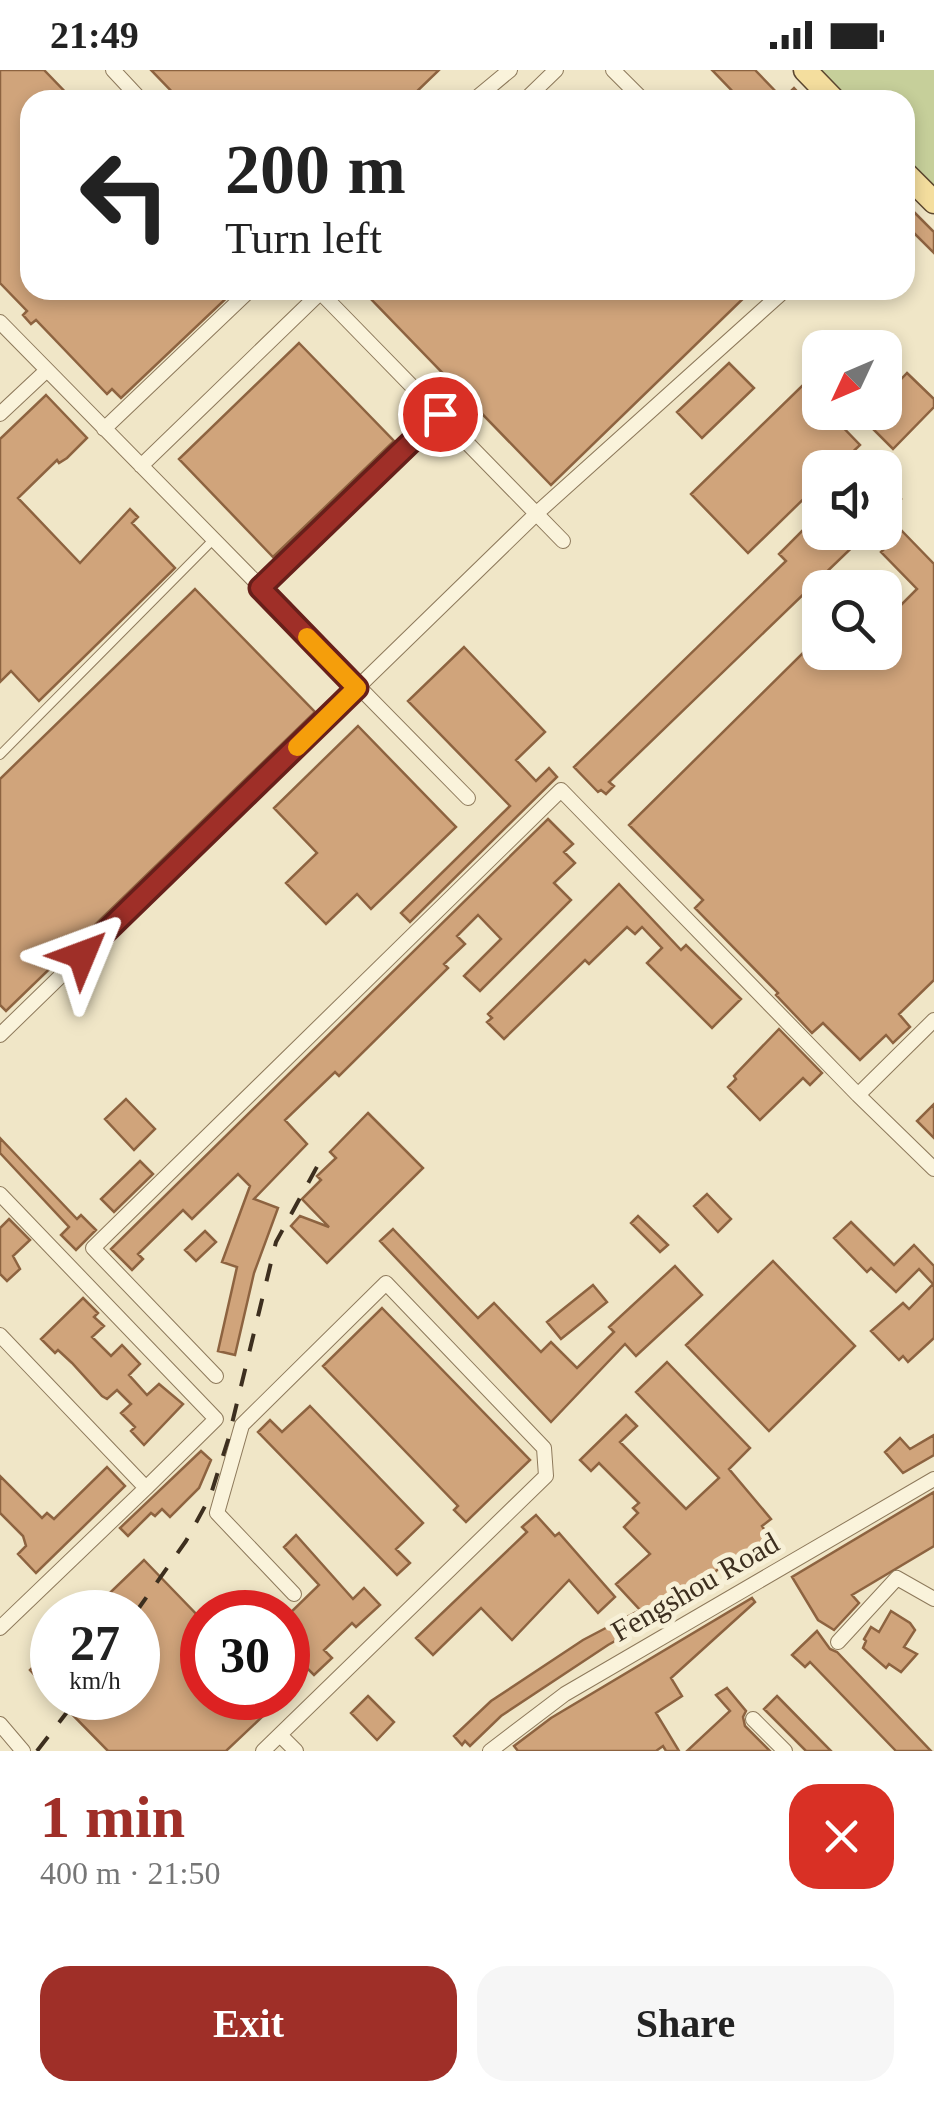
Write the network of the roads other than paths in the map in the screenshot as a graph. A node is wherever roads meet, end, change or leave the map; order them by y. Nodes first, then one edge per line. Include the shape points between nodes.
1 (113, 70) edge
2 (510, 70) edge
3 (556, 70) edge
4 (613, 70) edge
5 (805, 70) edge
6 (132, 90) edge
7 (486, 90) edge
8 (535, 90) edge
9 (633, 90) edge
10 (824, 90) edge
11 (915, 182) edge
12 (934, 202) edge
13 (239, 300) edge
14 (312, 300) edge
15 (330, 300) edge
16 (773, 300) edge
17 (0, 322) edge
18 (46, 370) junction
19 (0, 414) edge
20 (440, 414) junction
21 (104, 429) junction
22 (141, 466) junction
23 (537, 513) junction
24 (213, 540) junction
25 (563, 541) dead end
26 (260, 588) junction
27 (357, 688) junction
28 (0, 754) edge
29 (468, 798) dead end
30 (934, 1020) edge
31 (0, 1036) edge
32 (858, 1095) junction
33 (934, 1169) edge
34 (0, 1194) edge
35 (0, 1335) edge
36 (216, 1376) dead end
37 (934, 1479) edge
38 (146, 1488) junction
39 (290, 1590) edge
40 (934, 1599) edge
41 (0, 1628) edge
42 (838, 1642) dead end
43 (310, 1705) edge
44 (753, 1718) dead end
45 (294, 1720) edge
46 (0, 1724) edge
47 (280, 1734) junction
48 (23, 1751) edge
49 (262, 1751) edge
50 (296, 1751) edge
51 (490, 1751) edge
52 (785, 1751) edge

1 - 6 street
2 - 7 street
3 - 8 street
4 - 9 street
5 - 10 main road
11 - 12 main road
13 - 21 street
14 - 22 street
15 - 20 street
16 - 23 street
17 - 18 street
18 - 19 street
18 - 21 street
20 - 23 street
20 - 26 lane
21 - 22 street
22 - 24 street
23 - 25 street
23 - 27 street
24 - 26 street
24 - 28 lane
26 - 27 street
27 - 29 street
27 - 31 street
30 - 32 street
32 - 33 street
32 - 36 street via 561,790 93,1248
34 - 38 street via 216,1419
35 - 38 street
37 - 51 street, Fengshou Road via 565,1694
38 - 41 street
39 - 43 street via 217,1513 242,1426 386,1283 544,1448 546,1476
40 - 42 street via 898,1578
44 - 52 street
45 - 47 street
46 - 48 street
47 - 49 street
47 - 50 street

